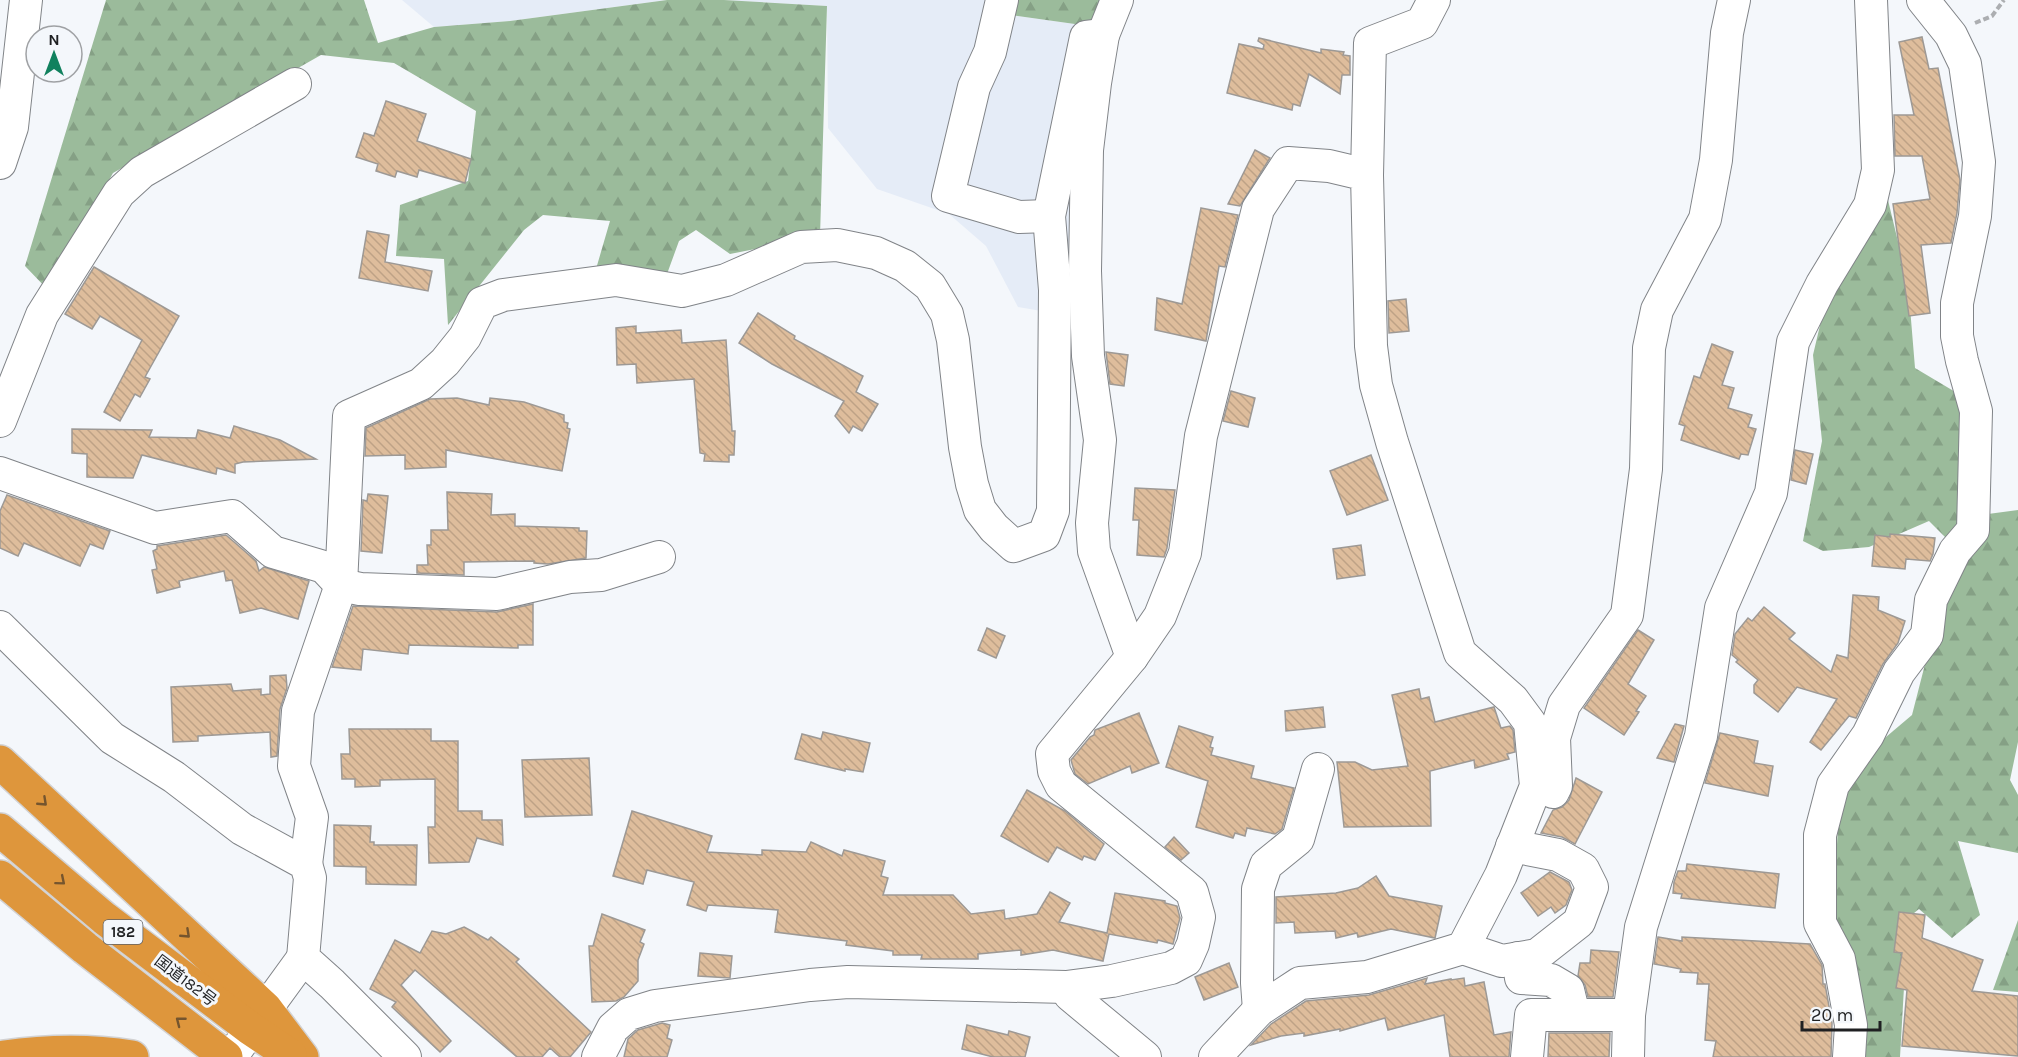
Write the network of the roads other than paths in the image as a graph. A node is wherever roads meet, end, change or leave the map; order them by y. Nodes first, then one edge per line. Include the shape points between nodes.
1 (26, 0) edge
2 (1002, 0) edge
3 (1117, 0) edge
4 (1434, 0) edge
5 (1734, 0) edge
6 (1871, 0) edge
7 (1923, 0) edge
8 (1103, 35) junction
9 (295, 84) dead end
10 (6, 124) edge
11 (0, 163) edge
12 (1367, 175) junction
13 (1049, 216) junction
14 (0, 421) edge
15 (0, 473) edge
16 (659, 557) dead end
17 (341, 585) junction
18 (0, 627) edge
19 (1131, 657) junction
20 (0, 762) edge
21 (1318, 769) dead end
22 (0, 830) edge
23 (1512, 846) junction
24 (306, 864) junction
25 (0, 877) edge
26 (1463, 948) junction
27 (303, 958) junction
28 (1518, 958) junction
29 (1066, 987) junction
30 (1259, 1011) junction
31 (1574, 1015) junction
32 (1629, 1015) junction
33 (258, 1018) junction
34 (4, 1057) edge
35 (132, 1057) edge
36 (228, 1057) edge
37 (292, 1057) edge
38 (302, 1057) edge
39 (405, 1057) edge
40 (598, 1057) edge
41 (1145, 1057) edge
42 (1215, 1057) edge
43 (1527, 1057) edge
44 (1628, 1057) edge
45 (1849, 1057) edge

1 - 10 street
2 - 13 street via 990,52 974,87 948,196 1019,217
3 - 8 street
4 - 12 street via 1422,23 1370,43
5 - 23 street via 1727,33 1716,160 1705,219 1657,310 1649,348 1646,469 1627,615 1564,705 1554,738 1556,786 1532,834
6 - 32 street via 1878,170 1870,205 1822,284 1794,342 1771,493 1721,608 1701,736 1641,927
7 - 45 street via 1950,35 1965,64 1979,162 1975,216 1957,303 1957,336 1976,411 1973,530 1955,551 1931,600 1927,635 1899,672 1868,735 1833,785 1821,835 1820,923 1839,959 1851,1025
8 - 13 street via 1086,37
8 - 19 street via 1087,161 1088,356 1100,440 1092,523 1094,551
9 - 14 street via 142,172 119,192 42,315
10 - 11 street
12 - 19 street via 1329,166 1288,163 1258,209 1201,436 1185,553 1160,616
12 - 23 street via 1371,346 1376,385 1392,442 1460,653 1513,700 1530,723 1536,786
13 - 17 street via 1055,290 1053,512 1044,535 1014,546 980,510 965,447 953,340 947,314 930,286 905,266 876,253 837,245 801,247 726,280 682,291 616,280 503,295 482,303 465,337 421,384 348,416
15 - 17 street via 155,528 232,516 273,552 324,567
16 - 17 street via 601,575 570,577 497,594
17 - 24 street via 298,711 294,766 312,817
18 - 24 street via 111,738 174,777 242,829
19 - 29 street via 1052,754 1054,771 1061,785 1192,892 1199,917 1186,960 1172,968
20 -> 33 highway
21 - 30 street via 1298,839 1266,865 1258,889
22 -> 33 highway, 国道182号 / 182 via 104,918
23 - 26 street
23 - 28 street via 1558,855 1583,869 1592,887 1579,922 1537,955
24 - 27 street via 310,878
36 -> 25 highway, 182 via 84,948
26 - 28 street via 1502,961
26 - 30 street via 1367,976 1300,983
27 - 33 street
27 - 39 street
28 - 31 street via 1521,978 1551,980 1568,990
29 - 40 street via 848,982 655,1006 629,1014 613,1028
29 - 41 street via 1070,995
30 - 42 street
31 - 32 street
31 - 43 street via 1531,1015
32 - 44 street
33 - 36 street
33 - 37 highway, 国道182号 / 182
33 - 38 highway
34 - 35 highway via 70,1051

